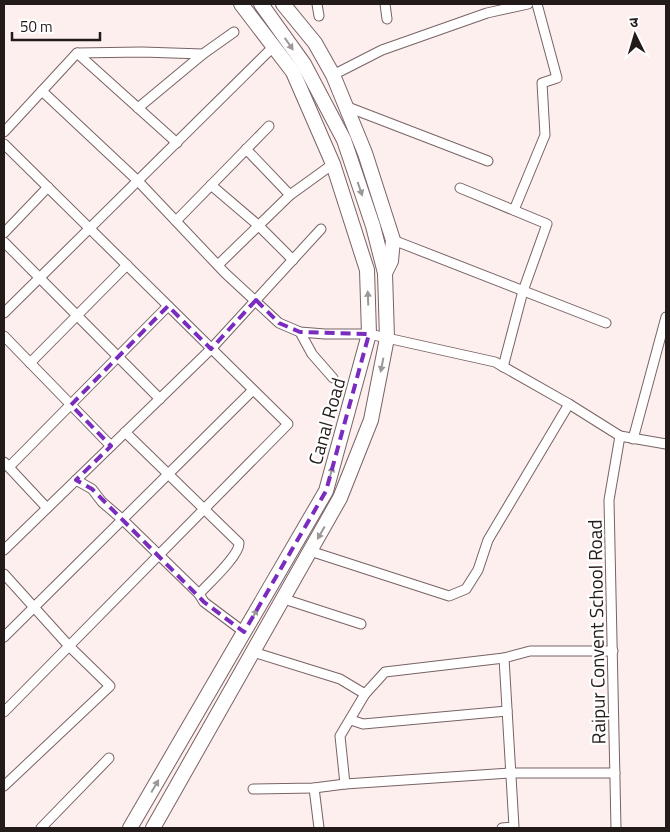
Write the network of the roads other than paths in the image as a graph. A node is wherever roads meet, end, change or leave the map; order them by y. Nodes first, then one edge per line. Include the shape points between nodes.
1 (241, 4) edge
2 (261, 4) edge
3 (283, 4) edge
4 (317, 4) edge
5 (385, 4) edge
6 (528, 4) edge
7 (537, 4) edge
8 (319, 16) dead end
9 (387, 19) dead end
10 (234, 32) dead end
11 (274, 46) junction
12 (77, 53) junction
13 (203, 54) junction
14 (333, 75) junction
15 (42, 91) junction
16 (345, 106) junction
17 (138, 108) junction
18 (269, 126) dead end
19 (4, 132) edge
20 (177, 143) junction
21 (4, 144) edge
22 (246, 149) junction
23 (488, 161) dead end
24 (333, 164) junction
25 (138, 181) junction
26 (211, 185) junction
27 (48, 188) junction
28 (460, 188) dead end
29 (290, 195) junction
30 (514, 210) junction
31 (176, 220) junction
32 (258, 224) junction
33 (89, 228) junction
34 (321, 229) dead end
35 (4, 233) edge
36 (393, 240) junction
37 (4, 242) edge
38 (293, 260) junction
39 (127, 265) junction
40 (218, 265) junction
41 (385, 273) junction
42 (39, 278) junction
43 (523, 291) junction
44 (256, 300) junction
45 (168, 306) junction
46 (4, 313) edge
47 (76, 315) junction
48 (666, 317) edge
49 (606, 323) dead end
50 (300, 332) junction
51 (370, 334) junction
52 (4, 336) edge
53 (388, 338) junction
54 (212, 349) junction
55 (119, 357) junction
56 (30, 363) junction
57 (503, 367) junction
58 (333, 378) dead end
59 (254, 390) junction
60 (160, 399) junction
61 (569, 404) junction
62 (71, 405) junction
63 (125, 432) junction
64 (620, 436) junction
65 (632, 439) junction
66 (666, 444) edge
67 (111, 446) junction
68 (7, 464) edge
69 (169, 473) junction
70 (76, 480) junction
71 (47, 508) junction
72 (204, 509) junction
73 (123, 520) junction
74 (4, 550) edge
75 (310, 552) junction
76 (159, 555) junction
77 (4, 574) edge
78 (199, 594) junction
79 (284, 599) junction
80 (33, 606) junction
81 (361, 624) dead end
82 (244, 632) junction
83 (4, 637) edge
84 (69, 646) junction
85 (612, 651) junction
86 (253, 652) junction
87 (504, 658) junction
88 (365, 694) junction
89 (507, 711) junction
90 (4, 712) edge
91 (350, 720) junction
92 (109, 758) dead end
93 (510, 773) junction
94 (615, 773) junction
95 (345, 784) junction
96 (4, 786) edge
97 (314, 788) junction
98 (253, 789) dead end
99 (41, 828) edge
100 (130, 828) edge
101 (153, 828) edge
102 (319, 828) edge
103 (502, 828) edge
104 (616, 828) edge

1 - 11 main road, Canal Road
2 -> 41 main road, Canal Road via 304,64 344,140
3 - 14 main road via 315,43
4 - 8 street
5 - 9 street
6 - 14 street via 487,13 382,50
7 - 30 street via 557,78 542,83 545,135
10 - 13 street
11 - 20 street
11 - 24 main road, Canal Road via 293,72
12 - 13 street
12 - 15 street
12 - 17 street
13 - 17 street
14 - 16 main road
15 - 19 street
15 - 25 street
16 - 23 street
16 - 36 main road via 374,178
17 - 20 street
18 - 22 street
20 - 25 street
21 - 27 street
22 - 26 street
22 - 29 street
24 - 29 street
51 -> 24 main road, Canal Road via 367,270
25 - 31 street
25 - 33 street
26 - 31 street
26 - 32 street
27 - 33 street
27 - 35 street
28 - 30 street
29 - 32 street
30 - 43 street via 547,224
31 - 40 street
32 - 38 street
32 - 40 street
33 - 39 street
33 - 42 street
34 - 38 street
36 - 41 main road via 391,261
36 - 43 street
37 - 42 street
38 - 44 street
39 - 45 street
39 - 47 street
40 - 44 street
41 - 53 main road, Canal Road
42 - 46 street
42 - 47 street
43 - 49 street
43 - 57 street
44 - 50 street via 279,323
44 - 54 street
45 - 54 street
45 - 55 street
47 - 55 street
47 - 56 street
48 - 65 street
50 - 51 street
50 - 58 street via 312,354
51 - 53 street
82 -> 51 main road, Canal Road via 326,490
52 - 56 street
53 - 57 street via 495,362
53 -> 75 main road, Canal Road via 371,420 340,498
54 - 59 street
54 - 60 street
55 - 60 street
55 - 62 street
56 - 62 street
57 - 61 street
59 - 69 street
59 - 72 street via 288,424
60 - 63 street
61 - 64 street
61 - 75 street via 488,540 478,570 466,589 449,596
62 - 67 street
62 - 68 street
63 - 67 street
63 - 69 street
64 - 65 street
64 - 85 street, Raipur Convent School Road via 609,500
65 - 66 street
67 - 70 street
68 - 71 street
69 - 72 street
69 - 73 street
70 - 71 street
70 - 73 street via 92,489
71 - 74 street
72 - 76 street
72 - 78 street via 234,537 240,547
73 - 76 street
73 - 80 street
75 - 79 main road, Canal Road
76 - 78 street
76 - 84 street
77 - 80 street
78 - 82 street via 204,602
79 - 81 street
79 - 86 main road, Canal Road
80 - 83 street
80 - 84 street
100 -> 82 main road, Canal Road
84 - 90 street
84 - 96 street via 110,686
85 - 87 street via 530,651
85 - 94 street, Raipur Convent School Road
86 - 88 street via 340,679
86 - 101 main road, Canal Road
87 - 88 street via 385,672
87 - 89 street
88 - 91 street
89 - 91 street via 363,724
89 - 93 street
91 - 95 street via 340,736
92 - 99 street
93 - 94 street
93 - 95 street
93 - 103 street via 514,827
94 - 104 street, Raipur Convent School Road
95 - 97 street
97 - 98 street
97 - 102 street

